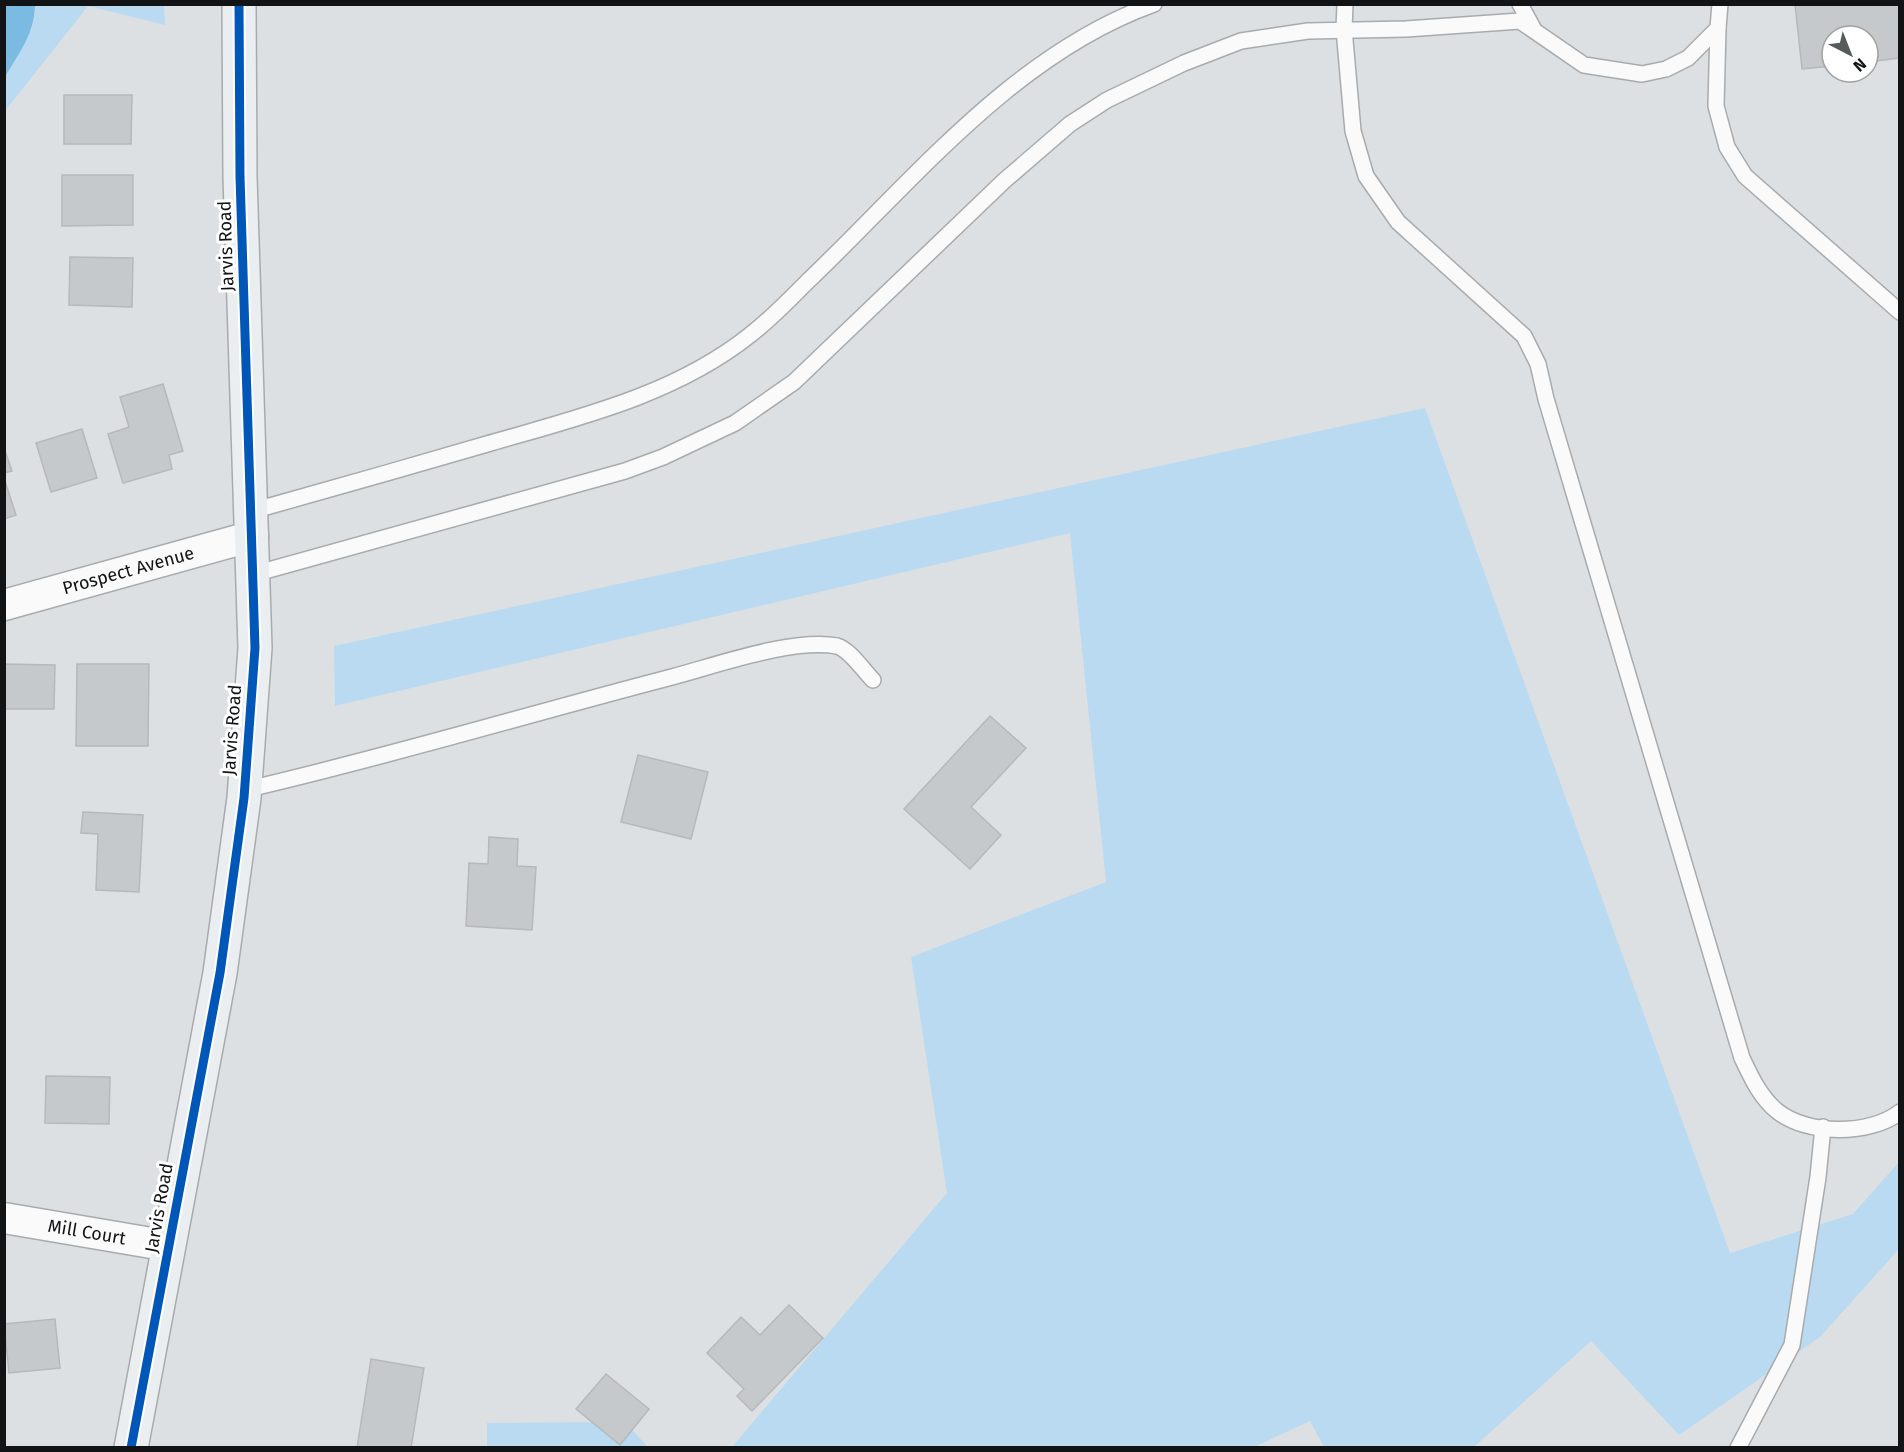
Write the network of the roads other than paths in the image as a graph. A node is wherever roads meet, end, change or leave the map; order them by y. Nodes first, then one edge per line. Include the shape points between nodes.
1 (239, 4) edge
2 (1154, 4) edge
3 (1345, 4) edge
4 (1520, 4) edge
5 (1720, 4) edge
6 (1718, 28) junction
7 (1344, 29) junction
8 (1536, 33) junction
9 (1899, 312) edge
10 (253, 523) junction
11 (254, 574) junction
12 (4, 605) edge
13 (873, 680) dead end
14 (244, 790) junction
15 (1899, 1112) edge
16 (1823, 1127) junction
17 (4, 1218) edge
18 (169, 1246) junction
19 (131, 1448) edge
20 (1738, 1448) edge

1 - 10 street, Jarvis Road via 240,177
2 - 10 lane via 1099,30 1020,80 750,335 712,361 595,414
3 - 7 lane
4 - 8 lane
5 - 6 lane
6 - 8 lane via 1688,58 1666,69 1642,74 1584,65
6 - 9 lane via 1716,106 1727,147 1745,176
7 - 8 lane via 1520,21
7 - 11 lane via 1308,30 1241,41 1151,77 1088,112 1005,180 794,382 735,423 625,471
7 - 16 lane via 1353,131 1366,176 1398,222 1524,336 1538,364 1742,1058 1756,1088 1777,1111 1797,1123
10 - 11 street, Jarvis Road
10 - 12 street, Prospect Avenue
11 - 14 street, Jarvis Road via 255,648
13 - 14 lane via 840,647 817,644 773,651 567,704 348,767
14 - 18 street, Jarvis Road via 220,973
15 - 16 lane via 1875,1124 1852,1129
16 - 20 lane via 1792,1345
17 - 18 street, Mill Court
18 - 19 street, Jarvis Road

